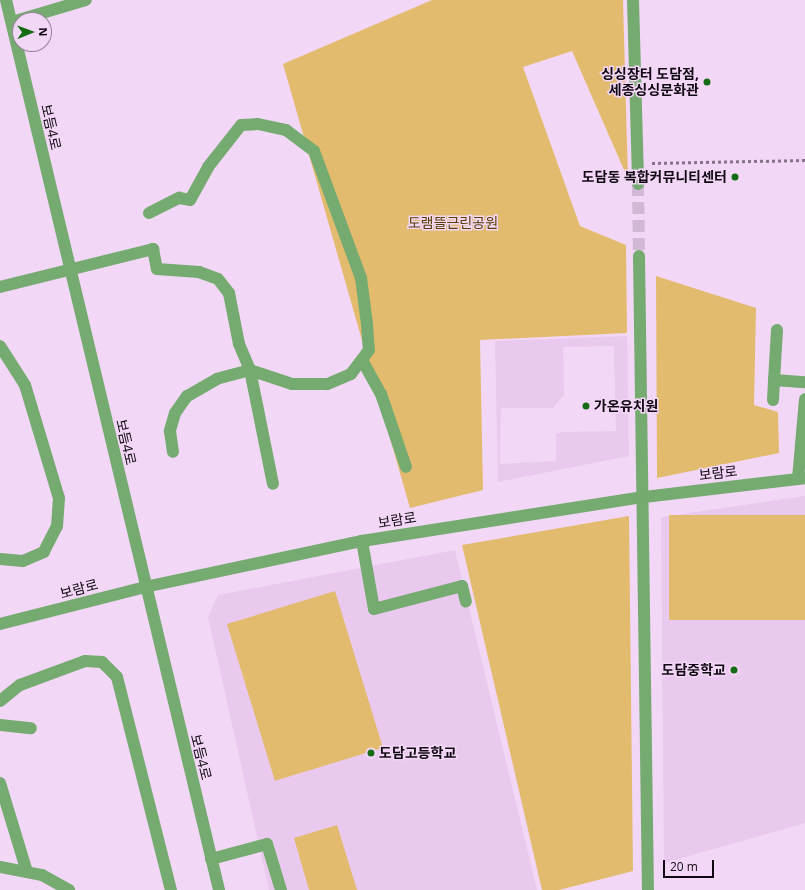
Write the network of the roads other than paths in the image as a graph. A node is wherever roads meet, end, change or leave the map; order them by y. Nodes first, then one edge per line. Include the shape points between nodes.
1 (6, 0) edge
2 (86, 0) edge
3 (633, 0) edge
4 (46, 12) edge
5 (12, 22) edge
6 (19, 52) edge
7 (638, 184) tunnel mouth
8 (149, 212) dead end
9 (639, 256) tunnel mouth
10 (69, 269) junction
11 (0, 287) edge
12 (777, 330) dead end
13 (0, 346) edge
14 (362, 360) junction
15 (250, 370) junction
16 (774, 380) junction
17 (805, 382) edge
18 (805, 399) edge
19 (773, 400) dead end
20 (804, 422) edge
21 (172, 452) dead end
22 (406, 468) dead end
23 (802, 478) edge
24 (273, 484) dead end
25 (644, 497) junction
26 (362, 541) junction
27 (0, 559) edge
28 (145, 587) junction
29 (466, 602) dead end
30 (0, 624) edge
31 (0, 701) edge
32 (0, 725) edge
33 (31, 728) dead end
34 (0, 783) edge
35 (211, 859) junction
36 (0, 867) edge
37 (26, 872) junction
38 (69, 890) edge
39 (171, 890) edge
40 (219, 890) edge
41 (281, 890) edge
42 (648, 890) edge

1 - 5 street, 보듬4로
2 - 4 street
3 - 7 street
6 - 10 street, 보듬4로
8 - 14 street via 179,198 190,200 208,167 241,125 258,124 286,130 314,151 361,278 369,350
9 - 25 street
10 - 11 street
10 - 15 street via 153,249 158,269 199,272 218,280 229,293 239,344
10 - 28 street, 보듬4로
12 - 16 street
13 - 27 street via 25,385 59,498 57,526 44,552 23,561
14 - 15 street via 351,374 327,384 292,384
14 - 22 street via 381,394
15 - 21 street via 217,380 187,396 175,413 170,431
15 - 24 street
16 - 17 street
16 - 19 street
18 - 20 street
20 - 23 street
23 - 25 street, 보람로
25 - 26 street, 보람로
25 - 42 street
26 - 28 street, 보람로
26 - 29 street via 374,609 462,586
28 - 30 street, 보람로
28 - 35 street, 보듬4로
31 - 39 street via 20,685 85,661 102,662 117,677
32 - 33 street
34 - 37 street
35 - 40 street, 보듬4로
35 - 41 street via 267,844
36 - 37 street
37 - 38 street via 42,875

